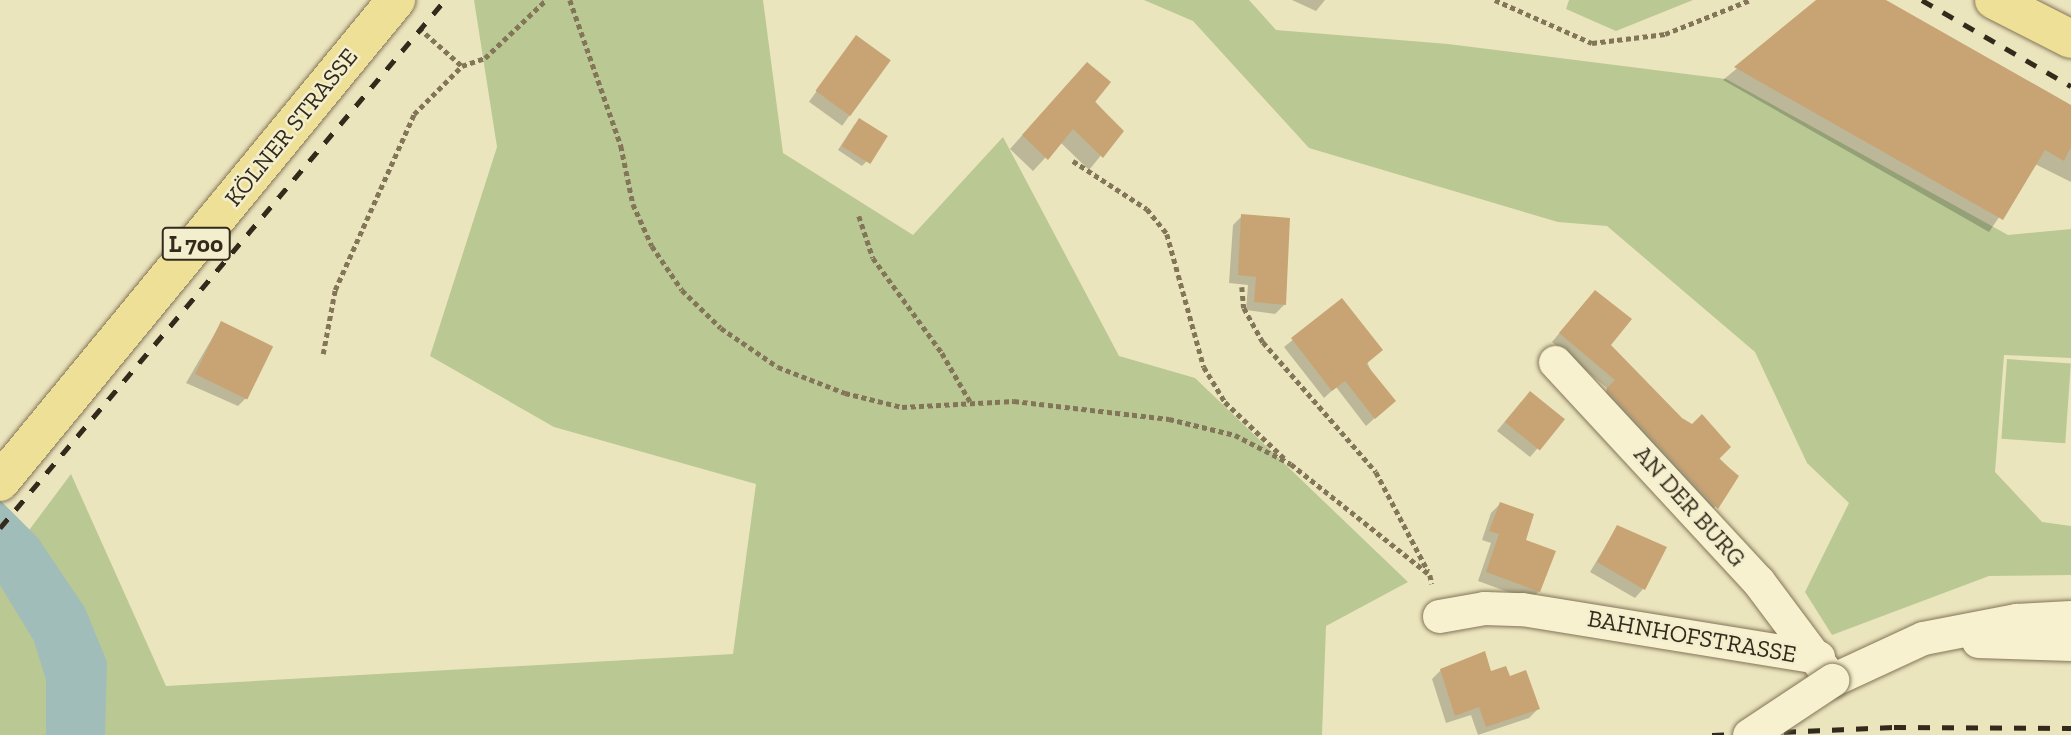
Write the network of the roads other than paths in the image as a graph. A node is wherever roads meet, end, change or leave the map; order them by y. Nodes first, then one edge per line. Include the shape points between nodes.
1 (1994, 0) edge
2 (393, 3) edge
3 (2071, 39) edge
4 (1555, 362) dead end
5 (0, 482) edge
6 (1439, 615) road end
7 (2071, 617) edge
8 (1923, 638) junction
9 (2071, 644) edge
10 (1825, 669) junction
11 (1749, 735) edge

1 - 3 main road
2 - 5 main road, KÖLNER STRASSE / L 700
4 - 10 street, AN DER BURG via 1669,481
6 - 10 street, BAHNHOFSTRASSE via 1522,608
7 - 8 street via 2016,620
8 - 9 street
8 - 10 street
10 - 11 street, bridge

